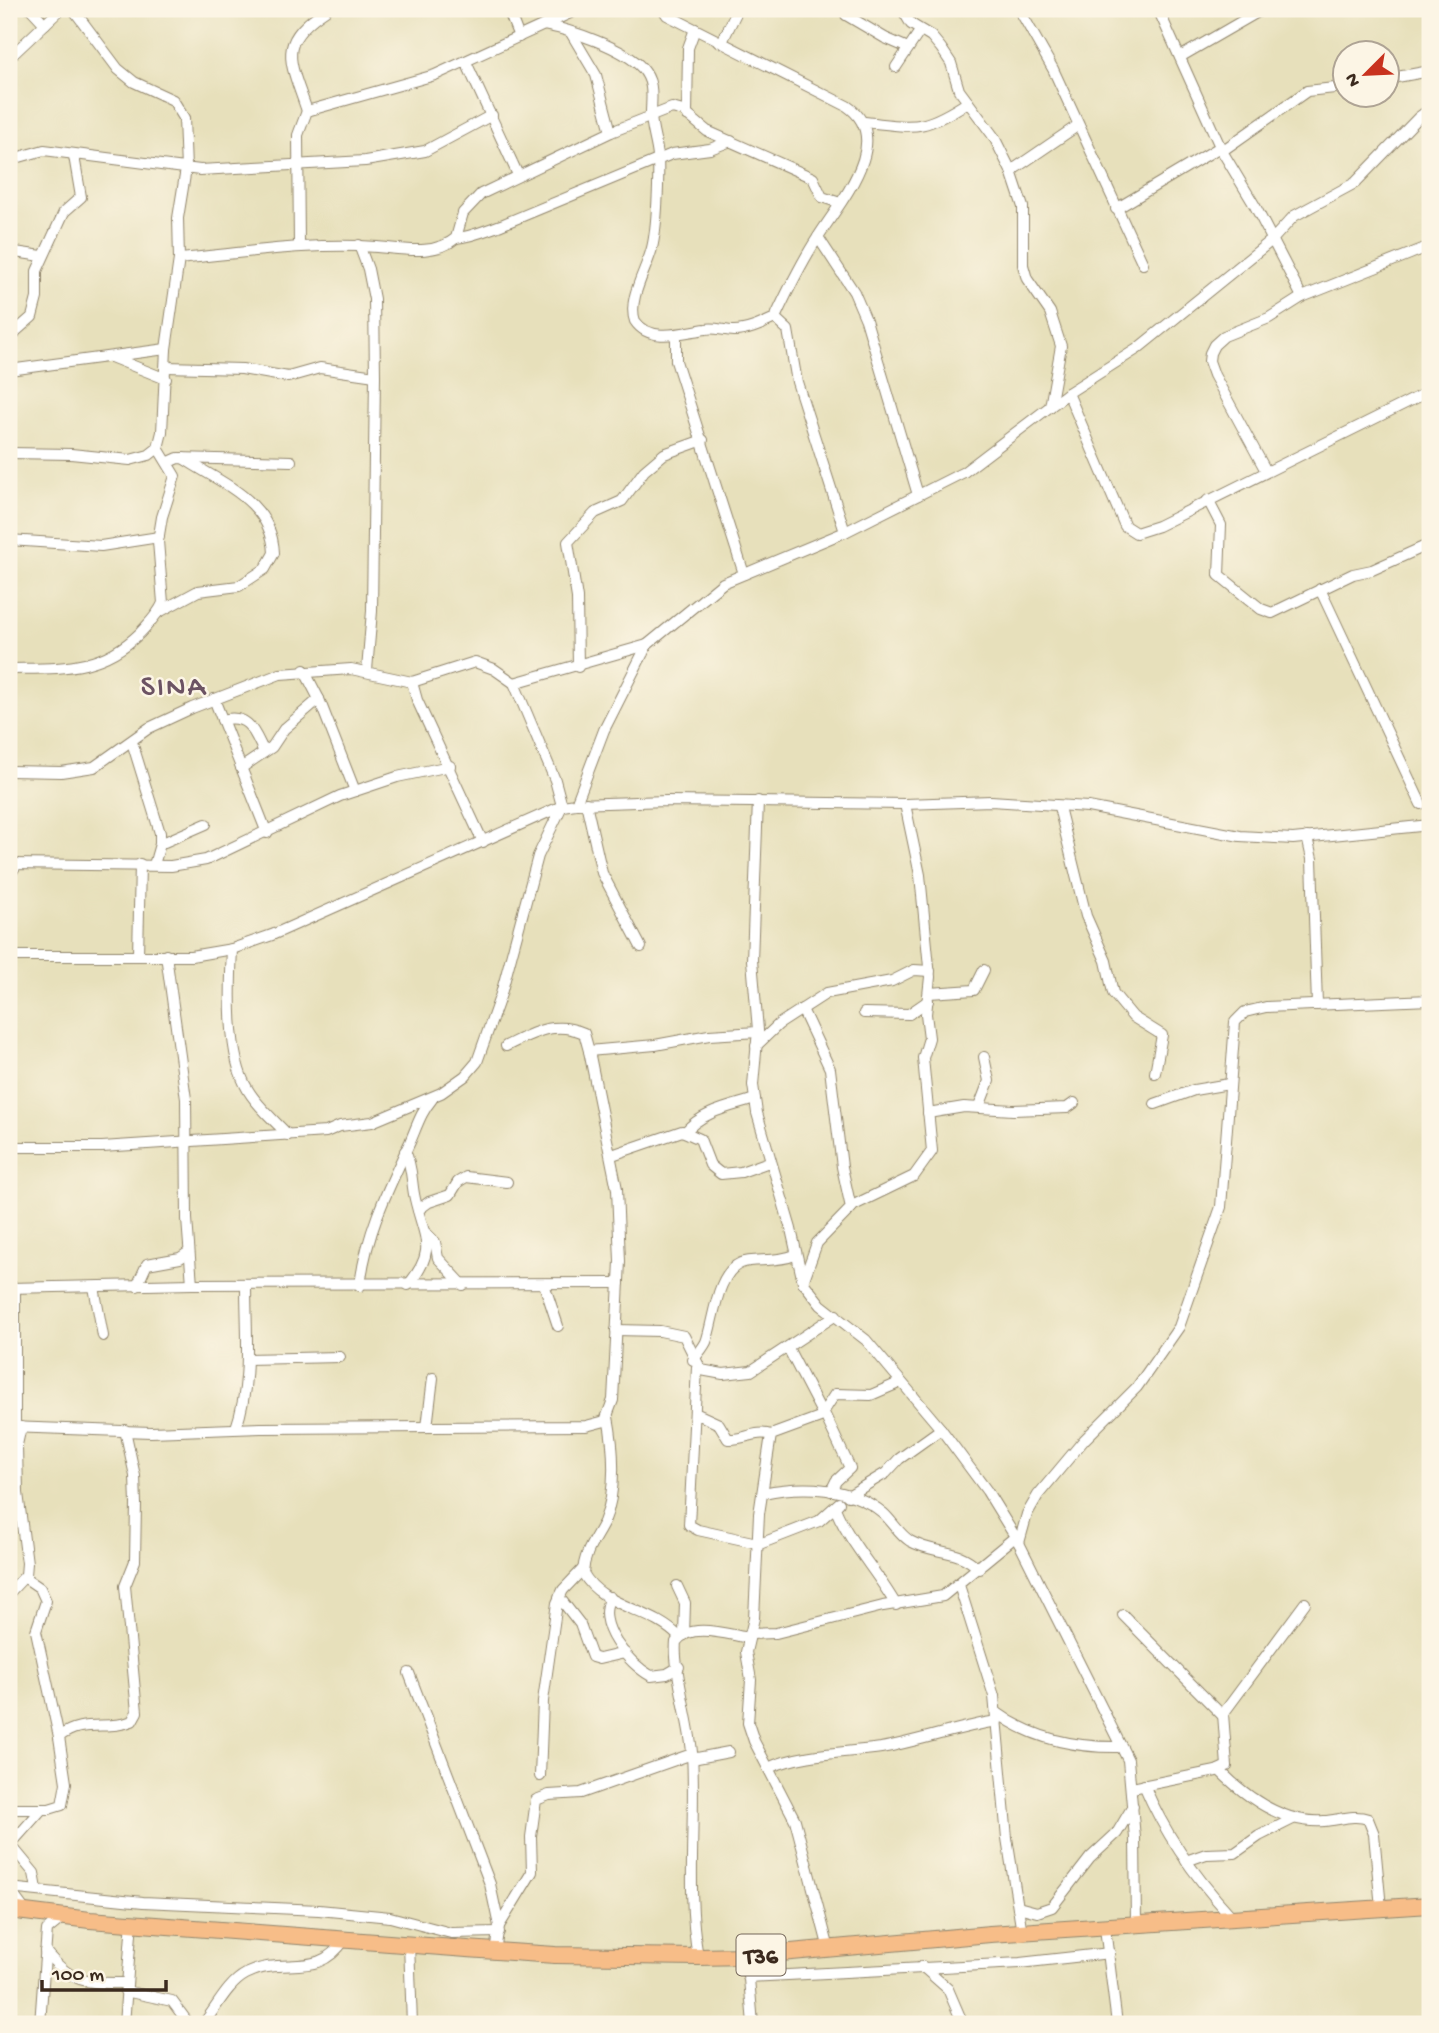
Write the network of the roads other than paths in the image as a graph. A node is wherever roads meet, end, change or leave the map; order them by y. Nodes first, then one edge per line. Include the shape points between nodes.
1 (31, 9) edge
2 (61, 9) edge
3 (73, 9) edge
4 (327, 9) edge
5 (508, 9) edge
6 (579, 9) edge
7 (663, 9) edge
8 (738, 9) edge
9 (902, 9) edge
10 (1019, 9) edge
11 (1158, 9) edge
12 (1263, 9) edge
13 (675, 14) edge
14 (846, 15) dead end
15 (563, 17) junction
16 (45, 23) junction
17 (544, 25) junction
18 (695, 29) junction
19 (920, 31) junction
20 (571, 33) junction
21 (519, 37) junction
22 (722, 42) junction
23 (908, 48) junction
24 (1180, 57) junction
25 (9, 58) edge
26 (466, 62) junction
27 (896, 67) dead end
28 (1430, 71) edge
29 (1400, 77) edge
30 (1330, 89) edge
31 (968, 102) junction
32 (1430, 109) edge
33 (307, 111) junction
34 (492, 115) junction
35 (687, 115) junction
36 (651, 116) junction
37 (864, 122) junction
38 (1077, 126) junction
39 (611, 132) junction
40 (731, 141) junction
41 (1221, 149) junction
42 (74, 156) junction
43 (9, 160) edge
44 (658, 162) junction
45 (298, 163) junction
46 (186, 169) junction
47 (1011, 171) junction
48 (518, 175) junction
49 (840, 203) junction
50 (1116, 208) junction
51 (818, 237) junction
52 (456, 238) junction
53 (1272, 240) junction
54 (299, 245) junction
55 (359, 245) junction
56 (1430, 246) edge
57 (9, 254) edge
58 (42, 256) junction
59 (179, 259) junction
60 (1143, 264) dead end
61 (1302, 297) junction
62 (775, 318) junction
63 (676, 336) junction
64 (9, 344) edge
65 (166, 349) junction
66 (110, 356) junction
67 (9, 357) edge
68 (166, 367) junction
69 (9, 370) edge
70 (375, 376) junction
71 (166, 379) junction
72 (1430, 391) edge
73 (1068, 393) junction
74 (1050, 407) junction
75 (703, 440) junction
76 (158, 448) junction
77 (9, 453) edge
78 (183, 458) junction
79 (291, 461) dead end
80 (169, 462) junction
81 (1266, 471) junction
82 (918, 495) junction
83 (1208, 500) junction
84 (845, 532) junction
85 (159, 537) junction
86 (9, 540) edge
87 (1430, 544) edge
88 (744, 574) junction
89 (1321, 589) junction
90 (159, 612) junction
91 (647, 645) junction
92 (578, 667) junction
93 (9, 669) edge
94 (304, 670) junction
95 (367, 670) junction
96 (412, 682) junction
97 (514, 683) junction
98 (214, 699) junction
99 (319, 699) junction
100 (222, 720) junction
101 (132, 742) junction
102 (264, 752) junction
103 (450, 766) junction
104 (241, 768) junction
105 (9, 771) edge
106 (355, 791) junction
107 (758, 801) junction
108 (581, 804) junction
109 (905, 804) junction
110 (1421, 804) dead end
111 (562, 806) junction
112 (1059, 807) junction
113 (206, 824) dead end
114 (1430, 825) edge
115 (267, 833) junction
116 (1307, 837) junction
117 (483, 842) junction
118 (160, 844) junction
119 (13, 864) edge
120 (140, 864) junction
121 (154, 865) junction
122 (9, 876) edge
123 (641, 947) dead end
124 (232, 949) junction
125 (138, 955) junction
126 (166, 955) junction
127 (9, 956) edge
128 (984, 970) dead end
129 (930, 971) junction
130 (929, 997) junction
131 (1430, 1000) edge
132 (1317, 1005) junction
133 (802, 1009) junction
134 (864, 1013) dead end
135 (758, 1032) junction
136 (506, 1046) dead end
137 (756, 1046) junction
138 (589, 1051) junction
139 (985, 1057) dead end
140 (1155, 1073) dead end
141 (1229, 1084) junction
142 (435, 1096) junction
143 (755, 1099) junction
144 (1074, 1103) dead end
145 (1155, 1104) dead end
146 (979, 1107) junction
147 (928, 1113) junction
148 (685, 1132) junction
149 (288, 1135) junction
150 (186, 1141) junction
151 (9, 1147) edge
152 (405, 1151) junction
153 (612, 1154) junction
154 (769, 1162) junction
155 (506, 1182) dead end
156 (851, 1208) junction
157 (418, 1210) junction
158 (426, 1233) junction
159 (189, 1252) junction
160 (795, 1255) junction
161 (803, 1282) junction
162 (619, 1283) junction
163 (192, 1284) junction
164 (544, 1284) junction
165 (246, 1285) junction
166 (408, 1285) junction
167 (463, 1285) junction
168 (136, 1286) junction
169 (360, 1286) junction
170 (94, 1287) junction
171 (12, 1288) edge
172 (836, 1315) junction
173 (558, 1326) dead end
174 (616, 1330) junction
175 (103, 1336) dead end
176 (788, 1348) junction
177 (340, 1357) dead end
178 (247, 1359) junction
179 (695, 1363) junction
180 (433, 1378) dead end
181 (901, 1382) junction
182 (695, 1413) junction
183 (823, 1414) junction
184 (608, 1417) junction
185 (15, 1427) edge
186 (427, 1427) junction
187 (236, 1428) junction
188 (941, 1429) junction
189 (125, 1430) junction
190 (771, 1435) junction
191 (831, 1491) junction
192 (763, 1493) junction
193 (847, 1495) junction
194 (835, 1508) junction
195 (1017, 1540) junction
196 (757, 1544) junction
197 (583, 1569) junction
198 (979, 1569) junction
199 (24, 1577) junction
200 (958, 1585) junction
201 (677, 1586) dead end
202 (9, 1592) edge
203 (559, 1597) junction
204 (610, 1597) junction
205 (1305, 1603) dead end
206 (896, 1605) junction
207 (1123, 1615) dead end
208 (682, 1636) junction
209 (749, 1636) junction
210 (625, 1653) junction
211 (679, 1667) junction
212 (409, 1673) dead end
213 (1223, 1716) junction
214 (997, 1717) junction
215 (59, 1737) junction
216 (1122, 1747) junction
217 (729, 1752) dead end
218 (692, 1756) junction
219 (768, 1768) junction
220 (1219, 1770) junction
221 (540, 1776) dead end
222 (1144, 1785) junction
223 (1132, 1788) junction
224 (1133, 1805) junction
225 (9, 1809) edge
226 (42, 1809) junction
227 (1293, 1819) junction
228 (10, 1845) edge
229 (1186, 1861) junction
230 (9, 1888) edge
231 (37, 1889) junction
232 (1430, 1905) edge
233 (1018, 1907) junction
234 (1381, 1908) junction
235 (9, 1910) edge
236 (26, 1912) junction
237 (64, 1916) junction
238 (1231, 1916) junction
239 (132, 1921) junction
240 (1136, 1923) junction
241 (1105, 1928) junction
242 (499, 1929) junction
243 (1022, 1933) junction
244 (345, 1939) junction
245 (409, 1944) junction
246 (829, 1949) junction
247 (45, 1951) junction
248 (495, 1951) junction
249 (1110, 1952) junction
250 (747, 1956) junction
251 (698, 1957) junction
252 (922, 1966) junction
253 (748, 1977) junction
254 (125, 1987) junction
255 (40, 2024) edge
256 (124, 2024) edge
257 (189, 2024) edge
258 (203, 2024) edge
259 (411, 2024) edge
260 (753, 2024) edge
261 (963, 2024) edge
262 (1117, 2024) edge

1 - 16 street
2 - 16 street
3 - 46 street via 126,76 178,104 185,127
4 - 33 street via 300,30 291,46 292,65
5 - 21 street
6 - 15 street
7 - 13 street
8 - 22 street
9 - 19 street
10 - 38 street via 1053,69
11 - 24 street
12 - 24 street
13 - 18 street
14 - 23 street
15 - 17 street
15 - 20 street
16 - 25 street
17 - 20 street
17 - 21 street
18 - 22 street
18 - 35 street via 688,48
19 - 23 street
19 - 31 street via 942,48 958,90
20 - 36 street via 621,54 643,69 652,88
20 - 39 street via 596,75
21 - 26 street
22 - 37 street via 847,106
23 - 27 street
24 - 41 street
26 - 33 street via 408,84
26 - 34 street
28 - 29 street
30 - 41 street via 1307,91
31 - 37 street via 923,126
31 - 47 street via 994,137
32 - 53 street via 1355,183 1294,216
33 - 45 street via 299,128
34 - 45 street via 412,156
34 - 48 street
35 - 36 street via 672,108
35 - 40 street via 701,128
36 - 39 street
36 - 44 street
37 - 49 street via 862,164
38 - 47 street
38 - 50 street
39 - 48 street
40 - 44 street via 710,149 678,152
40 - 49 street via 813,178 822,197
41 - 50 street
41 - 53 street
42 - 43 street via 44,150
42 - 46 street
42 - 58 street via 81,197 64,212
44 - 52 street via 475,235
44 - 63 street via 653,244 632,314 642,329
45 - 46 street
45 - 54 street
46 - 59 street via 178,218
47 - 74 street via 1023,207 1027,279 1050,312 1061,346
48 - 52 street via 474,198 463,213
49 - 51 street
50 - 60 street
51 - 62 street
51 - 82 street via 866,320
52 - 55 street via 428,249
53 - 61 street
53 - 73 street via 1137,349
54 - 55 street
54 - 59 street
55 - 70 street via 374,299
56 - 61 street
57 - 58 street
58 - 64 street via 32,317 10,337
59 - 65 street
61 - 81 street via 1269,318 1224,336 1210,353 1214,375
62 - 63 street via 742,330 708,328
62 - 84 street via 788,330 797,382
63 - 75 street via 676,360
65 - 66 street
65 - 68 street
66 - 69 street
66 - 71 street
67 - 69 street
68 - 70 street via 242,369 288,377 320,368
68 - 71 street
70 - 95 street
71 - 76 street
72 - 81 street
73 - 74 street
73 - 83 street via 1130,531 1142,533
74 - 82 street via 964,472
75 - 88 street
75 - 92 street via 660,456 624,500 595,513 568,542 577,597
76 - 77 street via 130,460
76 - 80 street
78 - 79 street
78 - 80 street
78 - 90 street via 264,514 274,553 265,569 239,586 198,591
80 - 85 street via 175,484
81 - 83 street
82 - 84 street
83 - 89 street via 1221,525 1219,575 1235,590 1272,613
84 - 88 street
85 - 86 street via 101,546
85 - 90 street via 163,603
87 - 89 street
88 - 91 street via 723,583
89 - 110 street
90 - 93 street via 128,644 98,662
91 - 92 street
91 - 108 street via 604,730
92 - 97 street
94 - 95 street
94 - 98 street via 258,680
94 - 99 street
95 - 96 street
96 - 97 street via 475,662
96 - 103 street
97 - 111 street
98 - 100 street
98 - 101 street via 149,728
99 - 102 street
99 - 106 street
100 - 102 street via 238,717 249,724
100 - 104 street
101 - 105 street via 80,771
101 - 118 street via 157,819
102 - 104 street
103 - 106 street
103 - 117 street
104 - 115 street
106 - 115 street
107 - 108 street
107 - 109 street
107 - 135 street via 752,960
108 - 111 street
108 - 123 street via 602,873
109 - 112 street via 991,801
109 - 129 street
111 - 117 street
111 - 142 street via 538,856 501,994 477,1062
112 - 116 street via 1088,807 1240,836
112 - 140 street via 1086,916 1106,961 1113,993 1133,1017 1162,1035
113 - 118 street
114 - 116 street
115 - 121 street via 206,860
116 - 132 street via 1312,859
117 - 124 street
118 - 121 street
119 - 120 street
119 - 122 street
120 - 121 street
120 - 125 street
124 - 126 street
124 - 149 street via 234,1043 239,1067 257,1103
125 - 126 street
125 - 127 street
126 - 150 street via 185,1088
128 - 130 street via 974,990
129 - 130 street
129 - 133 street via 914,970 892,981 839,989
130 - 134 street via 909,1014
130 - 147 street via 929,1038 923,1058
131 - 132 street
132 - 141 street via 1266,1007 1240,1015 1233,1032
133 - 137 street
133 - 156 street via 830,1069
135 - 137 street
135 - 138 street
136 - 138 street via 544,1028 565,1025 584,1033
137 - 143 street
138 - 153 street
139 - 146 street via 989,1081
141 - 145 street
141 - 195 street via 1219,1215 1179,1327 1136,1387 1038,1494
142 - 149 street via 365,1124
142 - 152 street via 421,1112
143 - 148 street via 713,1111
143 - 154 street
144 - 146 street via 1067,1108 1020,1110
146 - 147 street
147 - 156 street via 932,1151 922,1169
148 - 153 street
148 - 154 street via 700,1139 710,1165 720,1174
149 - 150 street
150 - 151 street
150 - 159 street
152 - 157 street
152 - 169 street via 372,1227
153 - 162 street
154 - 160 street
155 - 157 street via 466,1177 450,1195
156 - 161 street via 817,1243
157 - 158 street
158 - 166 street via 426,1261
158 - 167 street via 435,1242 438,1258
159 - 163 street
159 - 168 street via 147,1264
160 - 161 street
160 - 179 street via 735,1267 723,1284
161 - 172 street via 812,1296
162 - 164 street
162 - 174 street
163 - 165 street
163 - 168 street
164 - 167 street
164 - 173 street
165 - 169 street
165 - 178 street
166 - 167 street
166 - 169 street
168 - 170 street
170 - 171 street
170 - 175 street
171 - 185 street
172 - 176 street
172 - 181 street via 866,1340
174 - 179 street via 684,1336
174 - 184 street
176 - 179 street via 751,1371 723,1374
176 - 183 street
177 - 178 street
178 - 187 street
179 - 182 street
180 - 186 street
181 - 183 street via 871,1395 835,1394
181 - 188 street
182 - 190 street via 719,1424 728,1439
182 - 196 street via 689,1525
183 - 190 street
183 - 191 street via 850,1468
184 - 186 street via 586,1426
184 - 197 street via 612,1476 605,1519 584,1558
185 - 189 street
185 - 199 street via 26,1544
186 - 187 street
187 - 189 street
188 - 193 street via 886,1473
188 - 195 street
189 - 215 street via 135,1476 135,1562 125,1586 137,1712 125,1724 80,1726
190 - 192 street
191 - 192 street via 807,1487
191 - 193 street
192 - 196 street
193 - 194 street
193 - 198 street via 882,1512 910,1541 955,1552
194 - 196 street via 819,1521
194 - 206 street via 845,1533
195 - 198 street
195 - 216 street
196 - 209 street
197 - 203 street
197 - 204 street via 589,1584
198 - 200 street
199 - 202 street
199 - 215 street via 40,1588 46,1601 37,1638
200 - 206 street via 935,1598
200 - 214 street
201 - 208 street via 685,1603
203 - 210 street via 580,1624 592,1657
203 - 221 street via 546,1672
204 - 208 street
204 - 210 street via 606,1618
205 - 213 street
206 - 209 street
207 - 213 street
208 - 209 street via 701,1631
208 - 211 street via 676,1647
209 - 219 street via 748,1723
210 - 211 street via 651,1676
211 - 218 street
212 - 242 street via 490,1884
213 - 220 street via 1229,1760
214 - 216 street via 1045,1737
214 - 219 street via 918,1741
214 - 233 street
215 - 226 street via 65,1800 58,1807
216 - 223 street
217 - 218 street
218 - 242 street via 581,1793 536,1800 532,1872
218 - 251 street via 692,1901
219 - 246 street via 795,1820
220 - 222 street
220 - 227 street via 1254,1799
222 - 223 street
222 - 229 street via 1162,1826
223 - 224 street
224 - 233 street via 1117,1833 1090,1858 1052,1908 1037,1912
224 - 240 street
225 - 226 street
226 - 228 street
227 - 229 street via 1235,1853 1206,1854
227 - 234 street via 1368,1819 1374,1833
228 - 231 street via 34,1873
229 - 238 street
230 - 231 street
230 - 236 street
231 - 242 street via 143,1902 390,1917 451,1933
232 - 234 highway, T36
233 - 243 street
234 - 238 highway, T36
235 - 236 highway, T36
236 - 237 highway, T36
237 - 239 highway, T36
237 - 247 street via 47,1930
238 - 240 highway, T36
239 - 244 highway, T36
239 - 254 street
240 - 241 highway, T36
241 - 243 highway, T36
241 - 249 street
242 - 248 street
243 - 246 highway, T36
244 - 245 highway, T36
244 - 258 street via 322,1963 266,1967 244,1975
245 - 248 highway, T36
245 - 259 street
246 - 250 highway, T36
247 - 254 street via 70,1976
247 - 255 street
248 - 251 highway, T36
249 - 252 street via 1020,1963
249 - 262 street
250 - 251 highway, T36
250 - 253 street
252 - 253 street
252 - 261 street via 947,1989
253 - 260 street
254 - 256 street
254 - 257 street via 172,2001

